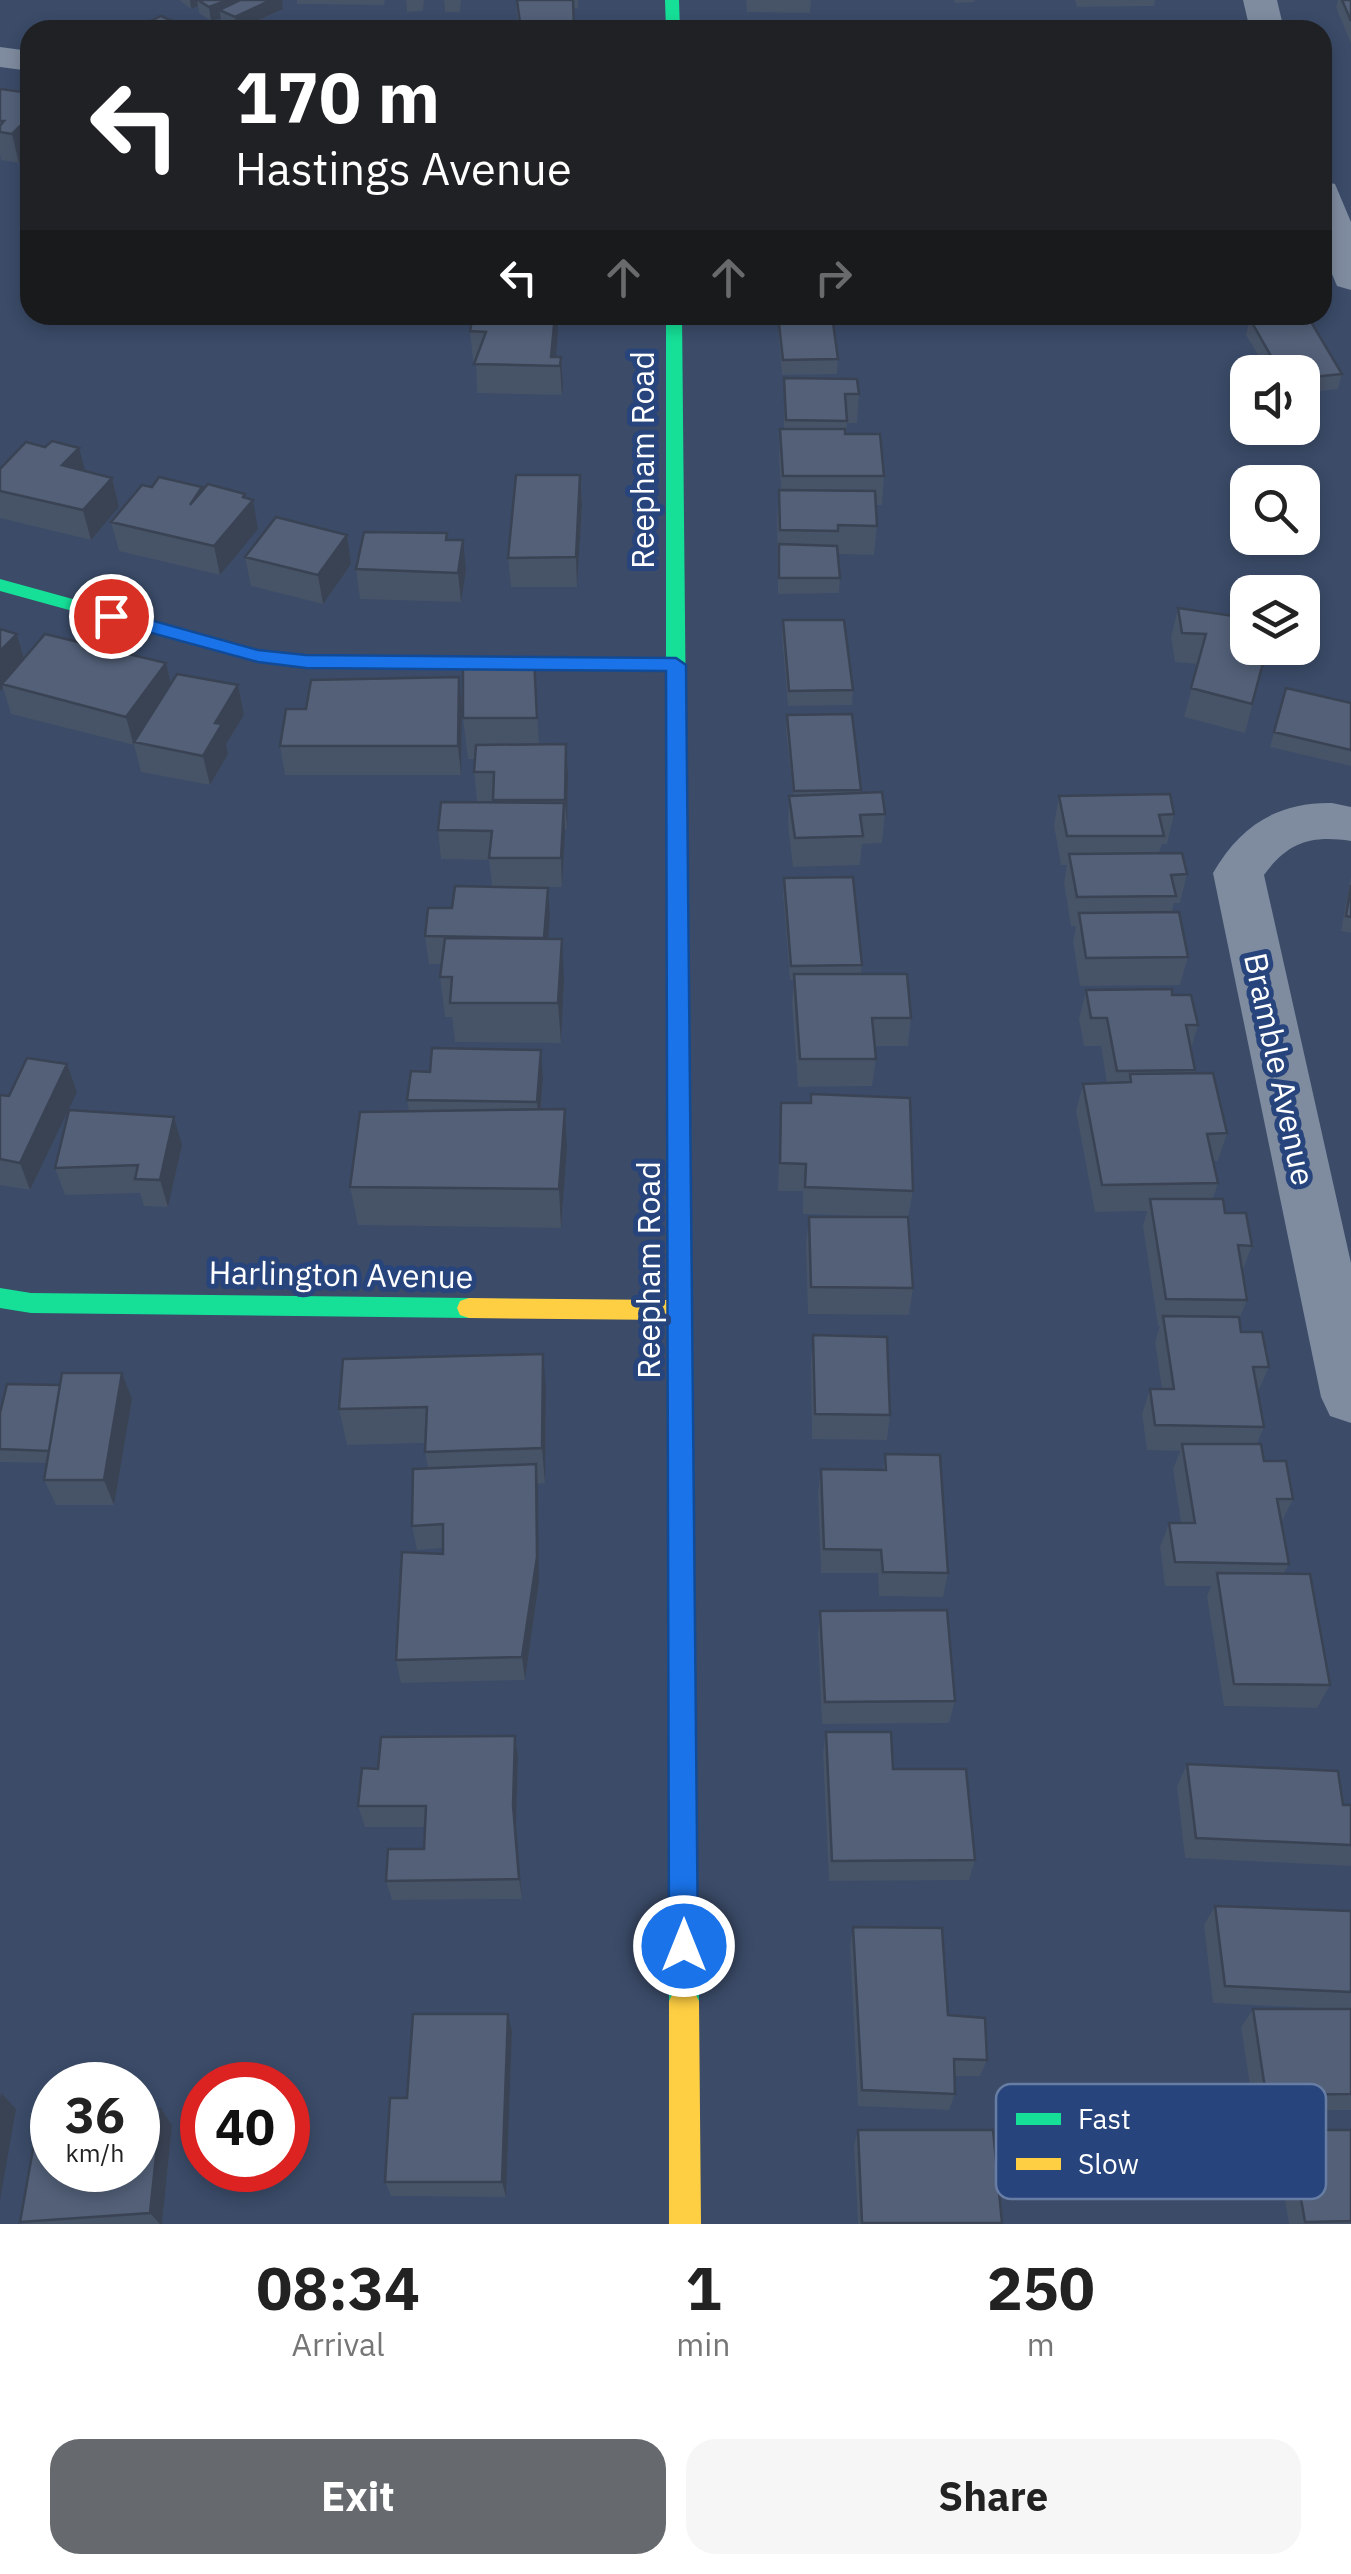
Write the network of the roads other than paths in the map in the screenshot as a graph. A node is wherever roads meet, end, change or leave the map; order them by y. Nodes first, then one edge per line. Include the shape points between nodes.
1 (1332, 222) edge
2 (1351, 278) edge
3 (674, 325) edge
4 (0, 585) edge
5 (676, 665) junction
6 (1351, 824) edge
7 (0, 1298) edge
8 (681, 1310) junction
9 (1351, 1397) edge
10 (685, 2224) edge

1 - 2 street
3 - 5 street, Reepham Road
4 - 5 street via 290,660
5 - 8 street, Reepham Road
6 - 9 street, Bramble Avenue via 1289,824 1258,843 1238,873
7 - 8 street, Harlington Avenue
8 - 10 street, Reepham Road

